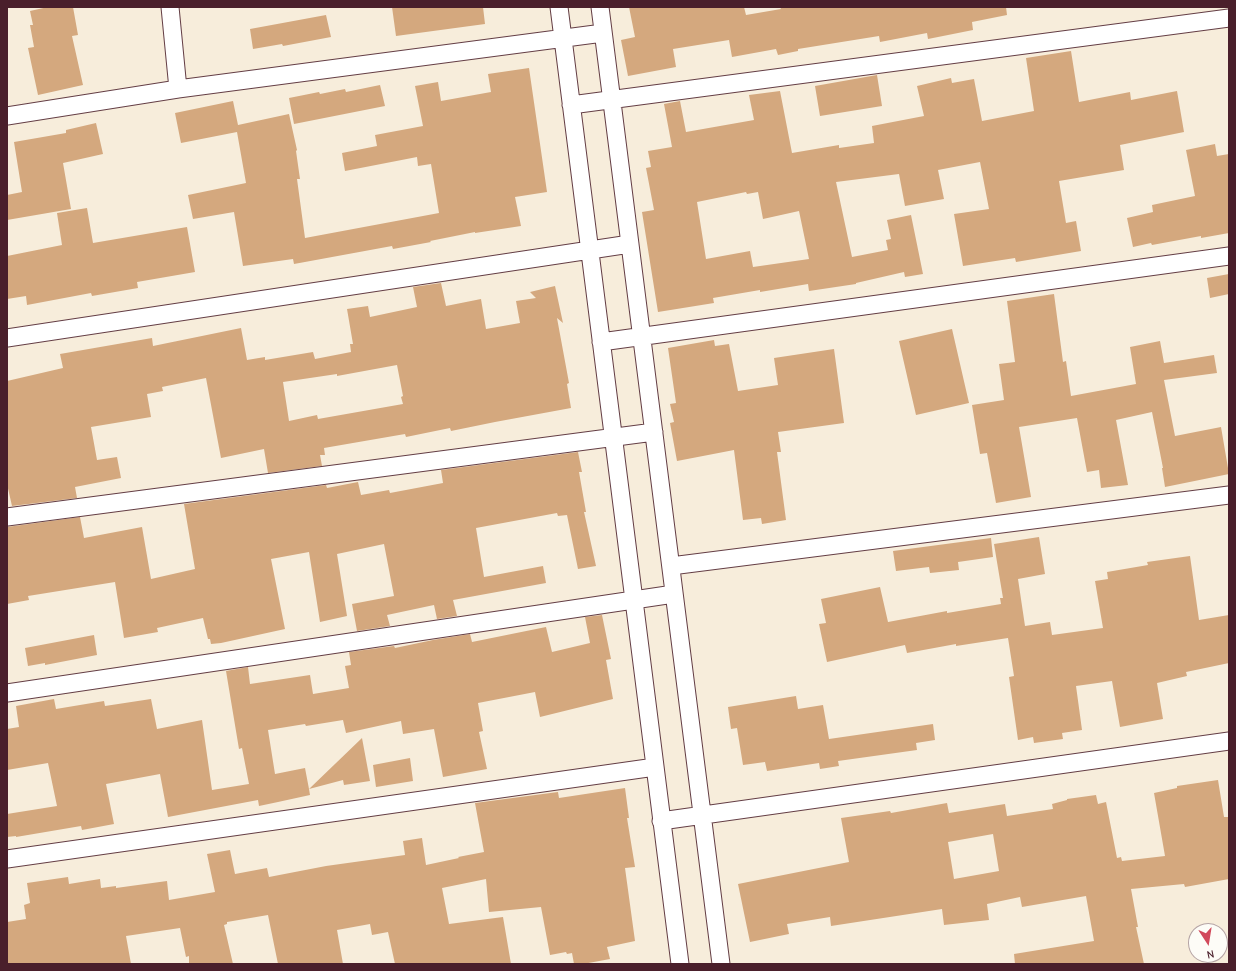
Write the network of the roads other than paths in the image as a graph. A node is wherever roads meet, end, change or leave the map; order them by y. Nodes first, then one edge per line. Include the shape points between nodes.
1 (170, 7) edge
2 (559, 7) edge
3 (600, 7) edge
4 (1229, 18) edge
5 (603, 33) junction
6 (563, 38) junction
7 (178, 89) junction
8 (611, 99) junction
9 (571, 105) junction
10 (7, 116) edge
11 (630, 244) junction
12 (590, 250) junction
13 (1229, 256) edge
14 (641, 336) junction
15 (7, 338) edge
16 (601, 342) junction
17 (654, 432) junction
18 (613, 437) junction
19 (1229, 495) edge
20 (7, 517) edge
21 (671, 566) junction
22 (674, 594) junction
23 (634, 600) junction
24 (7, 693) edge
25 (1229, 741) edge
26 (655, 767) junction
27 (702, 815) junction
28 (662, 820) junction
29 (7, 859) edge
30 (677, 964) edge
31 (721, 964) edge

1 - 7 street
2 - 6 street
3 - 5 street
4 - 8 street
5 - 6 street
5 - 8 street
6 - 7 street
6 - 9 street
7 - 10 street
8 - 9 street
8 - 11 street
9 - 12 street
11 - 12 street
11 - 14 street
12 - 15 street
12 - 16 street
13 - 14 street
14 - 16 street
14 - 17 street
16 - 18 street
17 - 18 street
17 - 21 street
18 - 20 street
18 - 23 street
19 - 21 street
21 - 22 street
22 - 23 street
22 - 27 street
23 - 24 street
23 - 26 street
25 - 27 street
26 - 28 street
26 - 29 street
27 - 28 street
27 - 31 street
28 - 30 street

